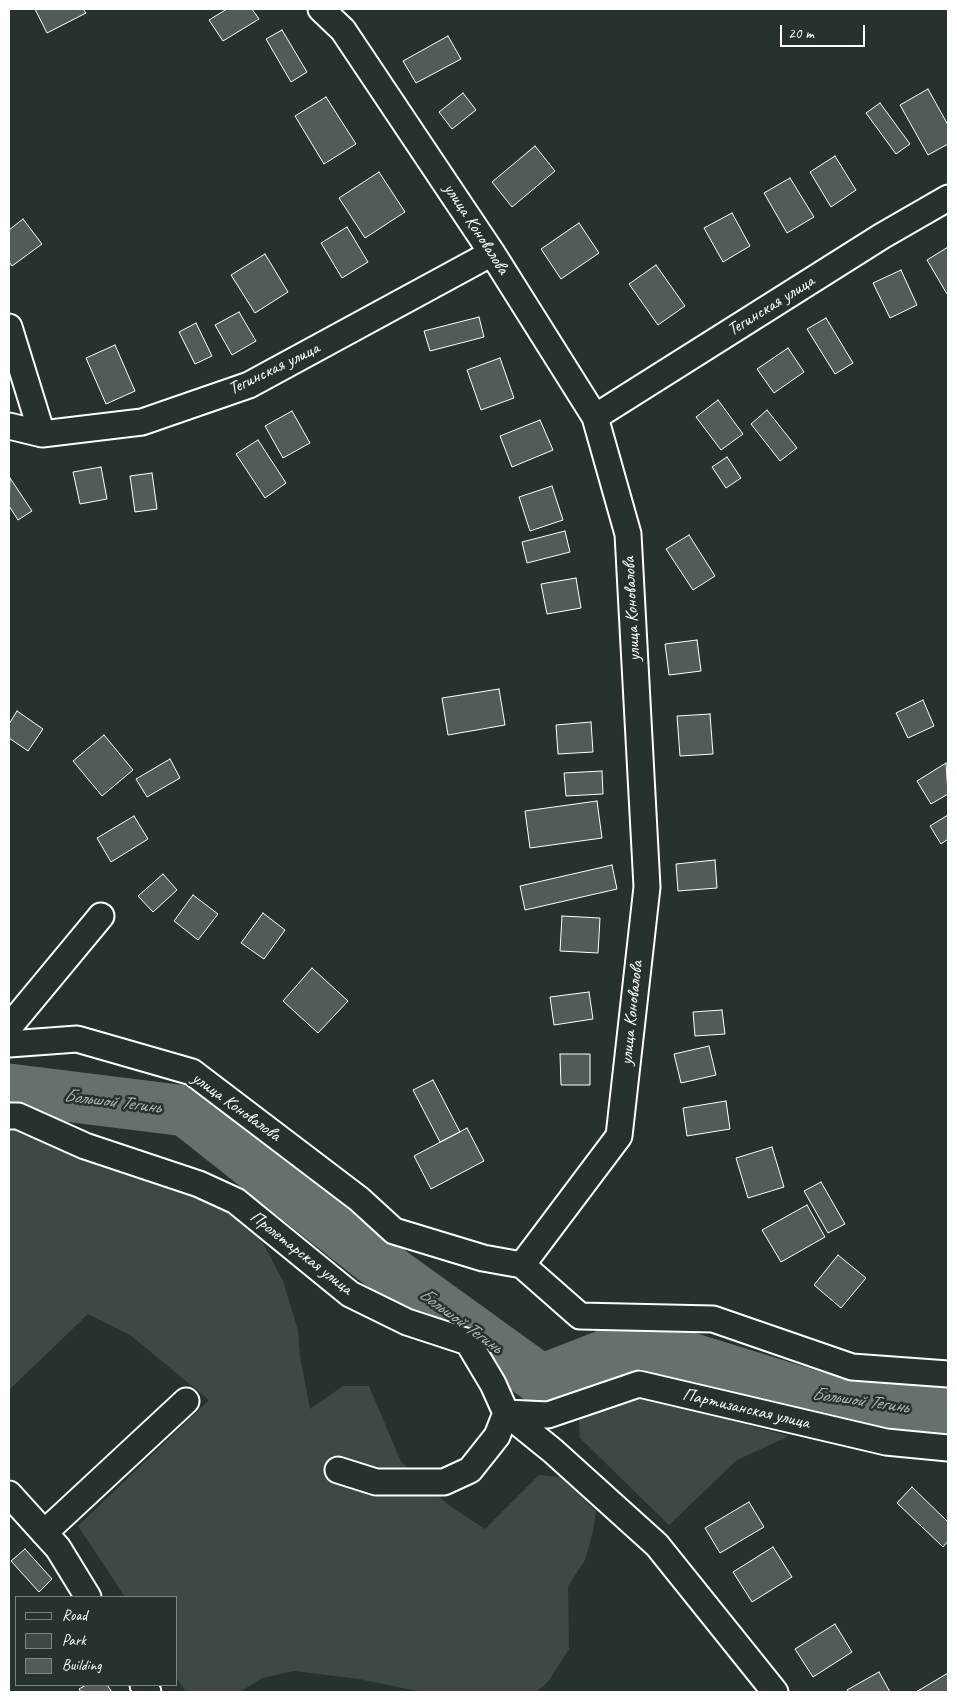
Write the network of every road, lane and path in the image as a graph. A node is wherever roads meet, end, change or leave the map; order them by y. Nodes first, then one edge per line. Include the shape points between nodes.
1 (321, 9) edge
2 (948, 198) edge
3 (492, 253) junction
4 (9, 328) edge
5 (595, 418) junction
6 (9, 426) edge
7 (42, 434) junction
8 (101, 916) dead end
9 (9, 1027) edge
10 (9, 1044) edge
11 (9, 1116) edge
12 (522, 1265) junction
13 (948, 1374) edge
14 (186, 1401) dead end
15 (506, 1413) junction
16 (948, 1448) edge
17 (338, 1470) dead end
18 (9, 1494) edge
19 (44, 1533) junction
20 (87, 1596) edge
21 (775, 1692) edge

1 - 3 street, улица Коновалова via 343,30
2 - 5 street, Тегинская улица via 882,236
3 - 5 street, улица Коновалова
3 - 7 street, Тегинская улица via 250,385 142,422
4 - 7 street
5 - 12 street, улица Коновалова via 628,534 647,887 618,1136
6 - 7 street, Тегинская улица
8 - 9 street
10 - 12 street, улица Коновалова via 77,1039 192,1072 359,1199 394,1231 483,1258
11 - 15 street, Пролетарская улица via 18,1116 85,1146 199,1184 236,1201 350,1294 407,1322 468,1342
12 - 13 street via 580,1316 713,1320 852,1367
14 - 19 street
15 - 16 street, Партизанская улица via 548,1415 639,1384 886,1442
15 - 17 street via 497,1436 470,1470 444,1482 376,1482
15 - 21 street via 657,1545
18 - 19 street
19 - 20 street via 58,1548

